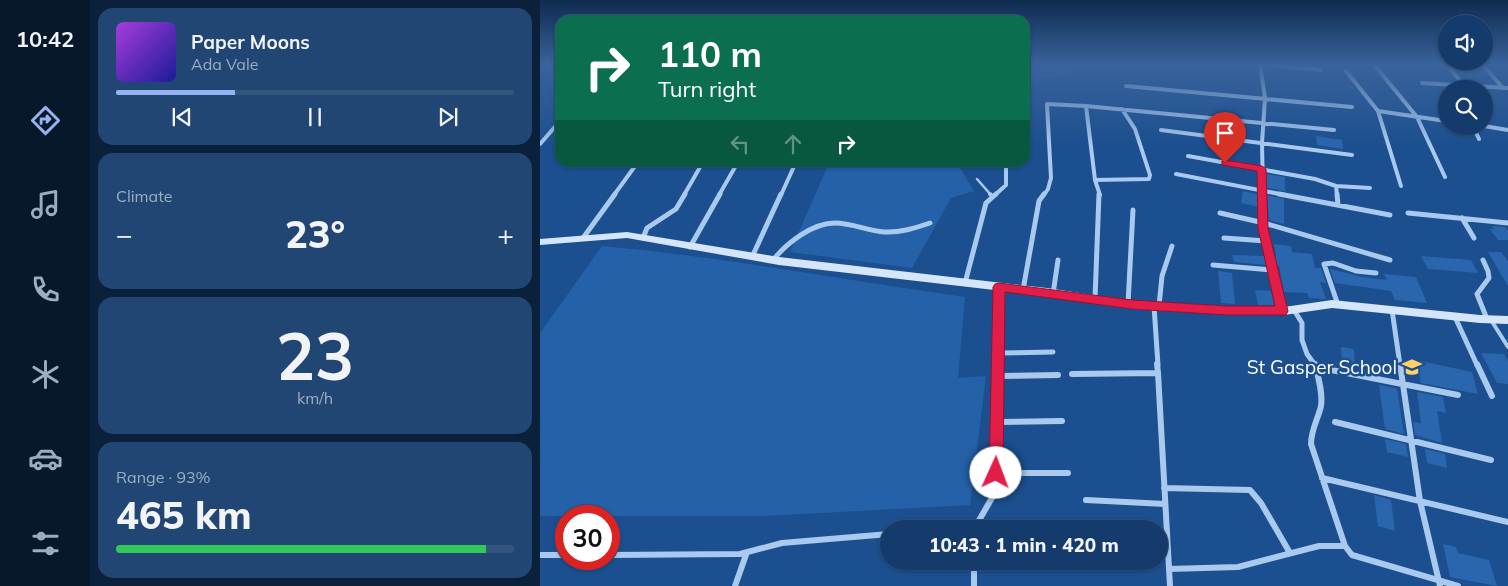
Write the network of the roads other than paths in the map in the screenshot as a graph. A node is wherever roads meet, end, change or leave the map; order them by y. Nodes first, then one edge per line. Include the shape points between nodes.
1 (1188, 91) edge
2 (1264, 91) edge
3 (1362, 91) edge
4 (1396, 91) edge
5 (1265, 98) junction
6 (1086, 106) junction
7 (1352, 107) dead end
8 (1122, 109) junction
9 (1378, 111) junction
10 (1417, 117) junction
11 (1438, 120) edge
12 (1262, 123) junction
13 (555, 127) edge
14 (1493, 128) edge
15 (1161, 130) dead end
16 (1334, 130) dead end
17 (1508, 130) edge
18 (1477, 135) edge
19 (540, 136) edge
20 (547, 136) junction
21 (1479, 139) dead end
22 (1262, 143) junction
23 (540, 144) edge
24 (1352, 155) dead end
25 (1188, 156) dead end
26 (634, 167) edge
27 (700, 167) edge
28 (735, 167) edge
29 (794, 167) edge
30 (1006, 167) edge
31 (1262, 169) junction
32 (1176, 174) dead end
33 (1445, 177) dead end
34 (977, 179) dead end
35 (1096, 180) junction
36 (1336, 186) junction
37 (1401, 186) dead end
38 (1370, 188) dead end
39 (1262, 191) junction
40 (992, 196) junction
41 (1338, 205) junction
42 (1133, 210) dead end
43 (1220, 213) dead end
44 (1408, 213) dead end
45 (1390, 215) dead end
46 (1462, 218) junction
47 (930, 223) dead end
48 (1264, 223) junction
49 (1508, 223) edge
50 (583, 238) junction
51 (643, 238) junction
52 (1224, 238) dead end
53 (1474, 238) dead end
54 (540, 242) edge
55 (1266, 242) junction
56 (1172, 246) dead end
57 (690, 247) junction
58 (752, 257) junction
59 (773, 260) junction
60 (1058, 260) dead end
61 (1390, 260) dead end
62 (1483, 260) dead end
63 (1213, 265) dead end
64 (1272, 270) junction
65 (1376, 273) dead end
66 (965, 283) junction
67 (999, 287) junction
68 (1023, 290) junction
69 (1053, 294) junction
70 (1095, 299) junction
71 (1128, 304) junction
72 (1338, 305) junction
73 (1156, 306) junction
74 (1294, 310) junction
75 (1392, 310) junction
76 (1282, 311) junction
77 (1455, 317) junction
78 (1489, 320) junction
79 (1508, 320) edge
80 (1507, 345) edge
81 (1052, 352) dead end
82 (999, 353) junction
83 (1316, 367) junction
84 (1158, 373) junction
85 (1072, 374) dead end
86 (1058, 375) dead end
87 (999, 376) junction
88 (1403, 384) junction
89 (1458, 395) dead end
90 (1492, 396) dead end
91 (1062, 421) dead end
92 (998, 422) junction
93 (1335, 422) dead end
94 (1412, 440) junction
95 (1491, 460) dead end
96 (1068, 472) dead end
97 (996, 473) junction
98 (1322, 478) junction
99 (1164, 488) junction
100 (1086, 500) dead end
101 (1420, 501) junction
102 (1165, 504) junction
103 (979, 520) edge
104 (1508, 522) edge
105 (880, 535) edge
106 (1345, 546) junction
107 (747, 552) junction
108 (1290, 553) junction
109 (540, 555) edge
110 (555, 555) edge
111 (620, 555) edge
112 (1169, 569) junction
113 (974, 570) edge
114 (1439, 584) edge
115 (735, 586) edge
116 (974, 586) edge
117 (1170, 586) edge
118 (1458, 586) edge

1 - 5 street
2 - 5 street
3 - 9 street
4 - 10 street
5 - 7 street
5 - 12 street
6 - 8 street
6 - 35 street
6 - 68 street via 1050,102 1046,105 1051,178 1039,201
8 - 12 street
8 - 35 street via 1135,129 1149,180
9 - 10 street
9 - 37 street
10 - 11 street
10 - 33 street
12 - 16 street
12 - 22 street
13 - 20 street
14 - 17 street
15 - 22 street
18 - 21 street
19 - 20 street
20 - 23 street
22 - 24 street
22 - 31 street
25 - 31 street
26 - 50 street
27 - 51 street via 676,209 647,228
28 - 57 street
29 - 58 street
30 - 40 street via 1006,188
31 - 36 street
31 - 39 street
32 - 39 street
34 - 40 lane
35 - 70 street via 1100,208
36 - 38 street
36 - 41 street
39 - 41 street
39 - 48 street
40 - 66 street via 986,203
41 - 45 street
42 - 71 street
43 - 48 street
44 - 46 street
46 - 49 street
46 - 53 street
47 - 59 street via 884,232 825,224 785,246
48 - 55 street
48 - 61 street
50 - 51 street via 627,235
50 - 54 street
51 - 57 street
52 - 55 street
55 - 64 street
56 - 73 street via 1164,260
57 - 58 street
58 - 59 street
59 - 66 street
60 - 69 street
62 - 78 street via 1490,272 1489,282 1477,294
63 - 64 street
64 - 76 street
65 - 72 street via 1356,271 1333,263 1324,264
66 - 67 street
67 - 68 street
67 - 82 street
68 - 69 street
69 - 70 street
70 - 71 street
71 - 73 street
72 - 74 street
72 - 75 street
73 - 76 street
73 - 84 street
74 - 76 street
74 - 83 street via 1302,323 1302,340 1307,354
75 - 77 street
75 - 88 street
77 - 78 street
77 - 90 street
78 - 79 street
78 - 80 lane
81 - 82 street
82 - 87 street
83 - 88 street
83 - 98 street via 1321,405 1311,444
84 - 85 street
84 - 99 street
86 - 87 street
87 - 92 street
88 - 89 street
88 - 94 street
91 - 92 street
92 - 97 street
93 - 94 street
94 - 95 street
94 - 101 street
96 - 97 street
97 - 103 street via 996,491
98 - 101 street
98 - 106 street
99 - 102 street
99 - 108 street via 1250,490
100 - 102 street
101 - 104 street
101 - 114 street
102 - 112 street
105 - 107 street via 782,543
106 - 108 street via 1319,546
106 - 114 street via 1352,556
107 - 111 street
107 - 115 street
108 - 112 street via 1238,567
109 - 110 street
112 - 117 street
113 - 116 street
114 - 118 street

